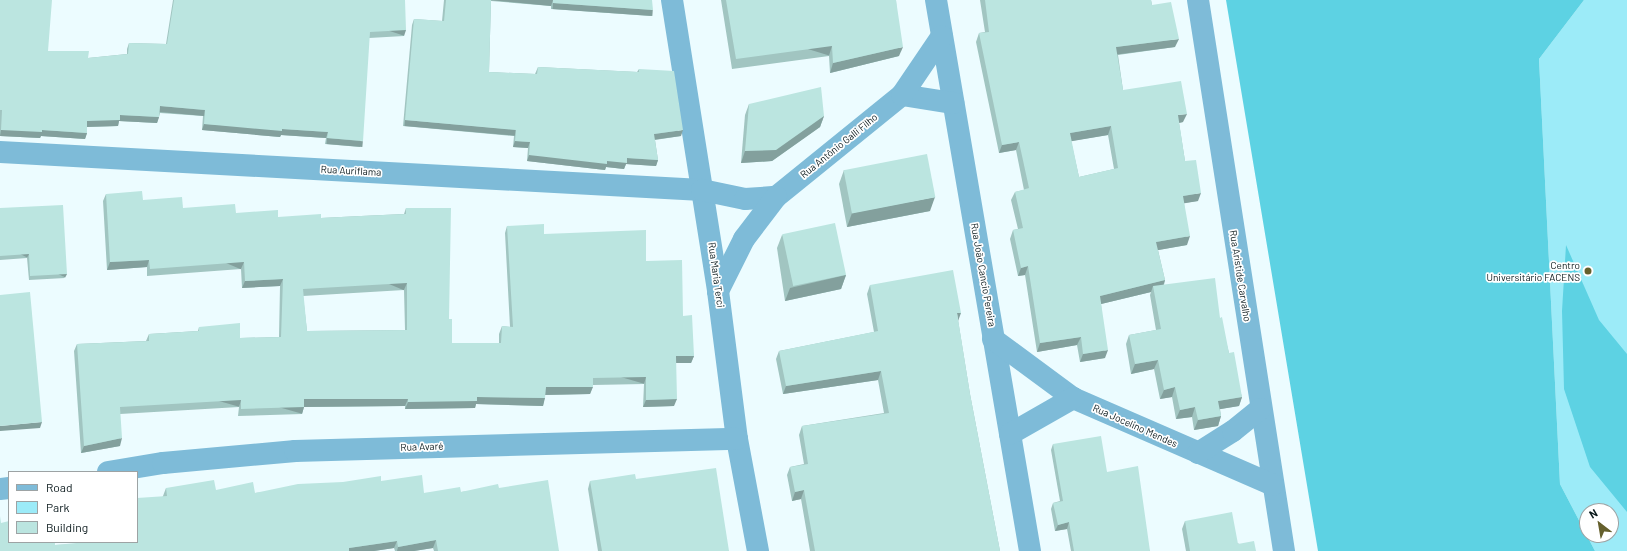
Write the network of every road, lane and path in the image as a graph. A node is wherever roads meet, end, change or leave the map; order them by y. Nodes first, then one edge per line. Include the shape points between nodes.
1 (672, 0) edge
2 (936, 0) edge
3 (1198, 0) edge
4 (942, 36) junction
5 (902, 95) junction
6 (953, 103) junction
7 (0, 152) edge
8 (702, 190) junction
9 (776, 197) junction
10 (718, 291) junction
11 (994, 339) junction
12 (1073, 398) junction
13 (1260, 409) junction
14 (1010, 434) junction
15 (737, 439) junction
16 (1198, 453) junction
17 (114, 471) edge
18 (1273, 485) junction
19 (758, 551) edge
20 (1030, 551) edge
21 (1284, 551) edge

1 - 8 street, Rua Maria Terci
2 - 4 street, Rua João Cancio Pereira
3 - 13 street, Rua Aristide Carvalho
4 - 5 street, Rua Antônio Galli Filho
4 - 6 street, Rua João Cancio Pereira
5 - 6 street
5 - 9 street, Rua Antônio Galli Filho
6 - 11 street, Rua João Cancio Pereira
7 - 8 street, Rua Auriflama
8 - 9 street via 745,199
8 - 10 street, Rua Maria Terci
9 - 10 street, Rua Antônio Galli Filho via 744,239
10 - 15 street, Rua Maria Terci
11 - 12 street, Rua Jocelino Mendes
11 - 14 street, Rua João Cancio Pereira
12 - 14 street
12 - 16 street, Rua Jocelino Mendes
13 - 16 street
13 - 18 street, Rua Aristide Carvalho
14 - 20 street, Rua João Cancio Pereira
15 - 17 street, Rua Avaré via 295,451 162,463
15 - 19 street, Rua Maria Terci
16 - 18 street, Rua Jocelino Mendes
18 - 21 street, Rua Aristide Carvalho

